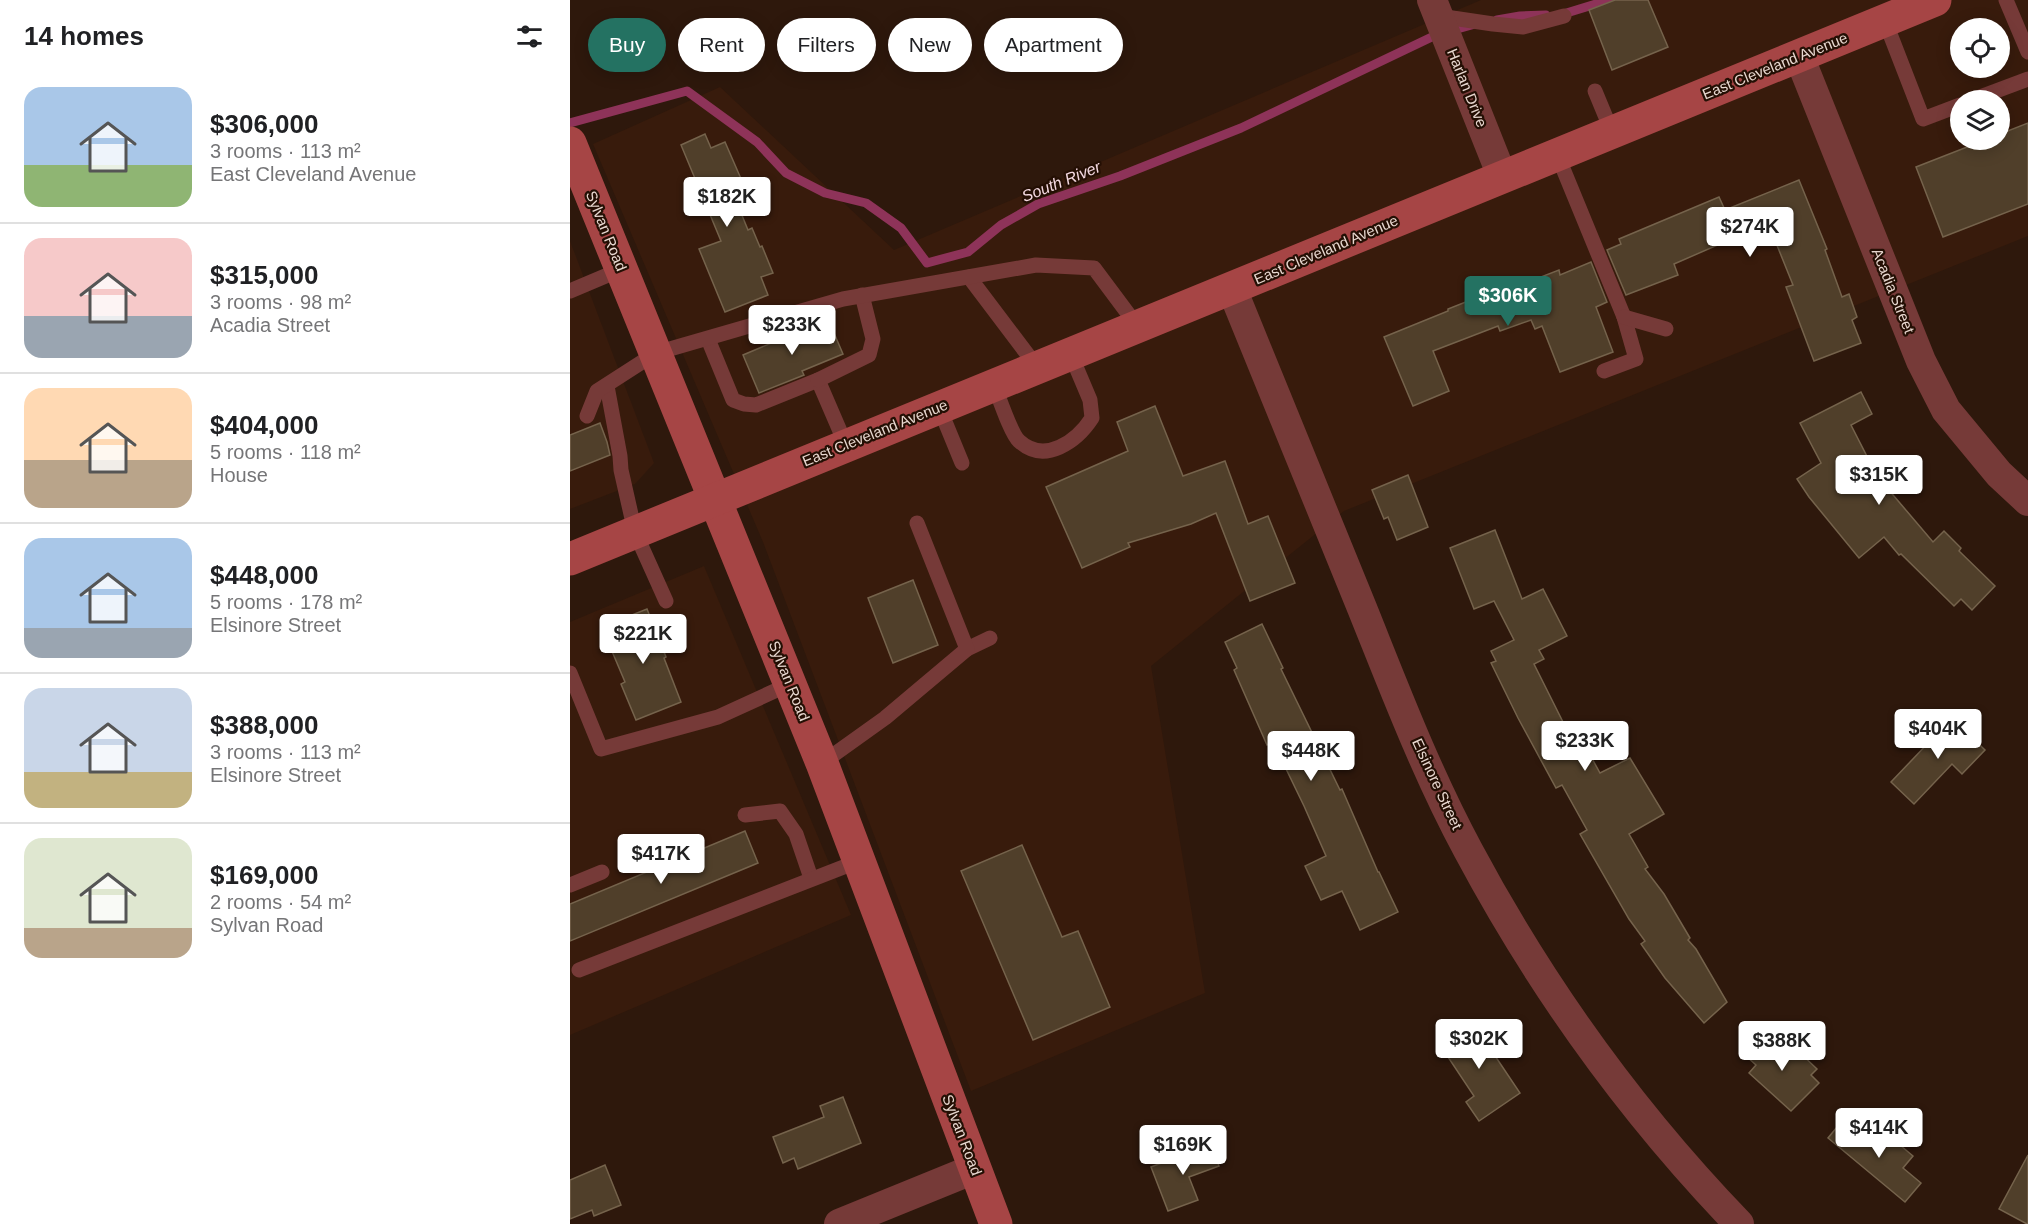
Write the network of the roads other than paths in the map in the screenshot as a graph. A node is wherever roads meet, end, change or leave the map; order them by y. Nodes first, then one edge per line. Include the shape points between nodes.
1 (1935, 0) edge
2 (2006, 0) edge
3 (1436, 8) edge
4 (1564, 16) dead end
5 (1885, 21) junction
6 (2028, 52) edge
7 (1799, 56) junction
8 (2028, 79) edge
9 (1999, 90) edge
10 (1595, 91) dead end
11 (1950, 109) edge
12 (1612, 132) junction
13 (570, 143) edge
14 (1557, 154) junction
15 (1502, 176) junction
16 (622, 269) junction
17 (969, 277) junction
18 (1232, 289) junction
19 (570, 291) edge
20 (862, 296) junction
21 (1624, 317) junction
22 (1138, 327) junction
23 (1666, 329) dead end
24 (708, 339) junction
25 (656, 353) junction
26 (1071, 355) junction
27 (1037, 368) junction
28 (1604, 371) dead end
29 (818, 380) junction
30 (994, 385) junction
31 (607, 386) junction
32 (939, 407) junction
33 (587, 416) dead end
34 (846, 445) junction
35 (962, 463) dead end
36 (715, 498) junction
37 (2028, 501) edge
38 (917, 523) dead end
39 (635, 532) junction
40 (570, 559) edge
41 (666, 601) dead end
42 (990, 638) dead end
43 (967, 649) junction
44 (570, 673) edge
45 (790, 684) junction
46 (822, 763) junction
47 (745, 815) dead end
48 (859, 861) junction
49 (602, 872) dead end
50 (811, 878) junction
51 (570, 885) edge
52 (579, 970) dead end
53 (974, 1169) junction
54 (839, 1224) edge
55 (996, 1224) edge
56 (1739, 1224) edge

1 - 5 main road, East Cleveland Avenue
2 - 6 lane
3 - 4 lane via 1493,24 1523,27
3 - 15 street, Harlan Drive
5 - 7 main road, East Cleveland Avenue
5 - 11 lane via 1923,119
7 - 12 main road, East Cleveland Avenue
7 - 37 street, Acadia Street via 1921,361 1946,410 1998,474
8 - 9 lane
10 - 12 lane
12 - 14 main road, East Cleveland Avenue
13 - 16 main road, Sylvan Road
14 - 15 main road, East Cleveland Avenue
14 - 21 lane
15 - 18 main road, East Cleveland Avenue
16 - 19 lane
16 - 25 main road, Sylvan Road
17 - 20 lane
17 - 22 lane via 1036,265 1094,268
17 - 27 lane
18 - 22 main road, East Cleveland Avenue
18 - 56 street, Elsinore Street via 1420,753 1467,849 1520,943 1603,1066 1693,1177
20 - 24 lane
20 - 29 lane via 873,339 869,355
21 - 23 lane
21 - 28 lane via 1636,359
22 - 26 main road, East Cleveland Avenue
24 - 25 lane
24 - 29 lane via 733,400 756,405
25 - 31 lane
25 - 36 main road, Sylvan Road
26 - 27 main road, East Cleveland Avenue
26 - 30 lane via 1090,400 1092,418 1069,444 1042,451 1032,450 1017,440
27 - 30 main road, East Cleveland Avenue
29 - 34 lane
30 - 32 main road, East Cleveland Avenue
31 - 33 lane via 597,392
31 - 39 lane
32 - 34 main road, East Cleveland Avenue
32 - 35 lane
34 - 36 main road, East Cleveland Avenue
36 - 39 main road, East Cleveland Avenue
36 - 45 main road, Sylvan Road
38 - 43 lane
39 - 40 main road, East Cleveland Avenue
39 - 41 lane
42 - 43 lane
43 - 46 lane via 885,718
44 - 45 lane via 601,750 718,717
45 - 46 main road, Sylvan Road
46 - 48 main road, Sylvan Road
47 - 50 lane via 780,811 795,834
48 - 50 lane
48 - 53 main road, Sylvan Road
49 - 51 lane
50 - 52 lane
53 - 54 street
53 - 55 main road, Sylvan Road

